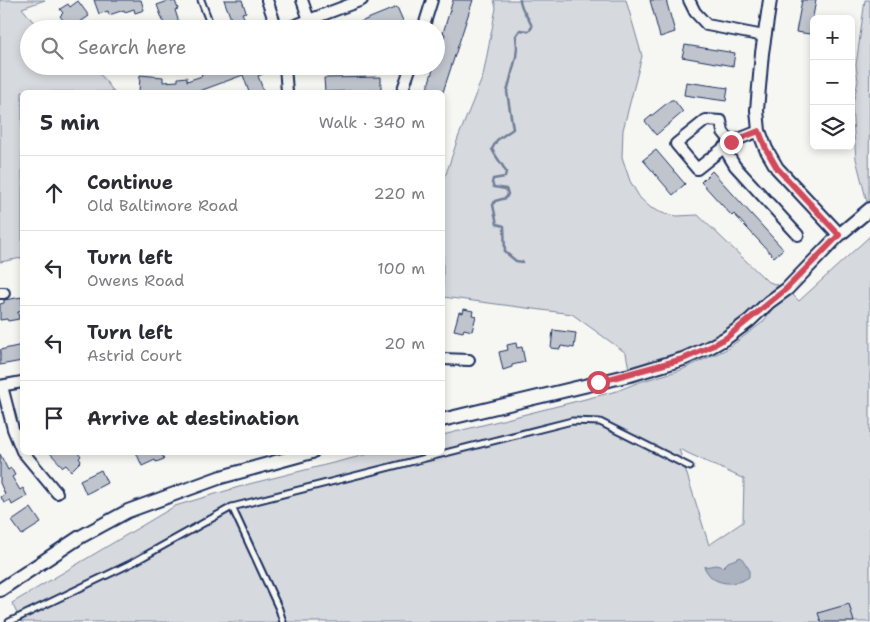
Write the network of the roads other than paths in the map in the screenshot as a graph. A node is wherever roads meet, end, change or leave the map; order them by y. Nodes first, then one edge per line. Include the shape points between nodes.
1 (201, 0) edge
2 (266, 0) edge
3 (302, 0) edge
4 (362, 0) edge
5 (432, 0) edge
6 (689, 0) edge
7 (770, 0) edge
8 (209, 20) edge
9 (274, 20) edge
10 (309, 20) joint
11 (426, 20) edge
12 (764, 36) junction
13 (286, 75) edge
14 (408, 75) edge
15 (288, 90) edge
16 (403, 90) edge
17 (759, 131) junction
18 (727, 145) junction
19 (870, 209) edge
20 (798, 235) dead end
21 (839, 235) junction
22 (445, 359) edge
23 (469, 360) dead end
24 (20, 382) edge
25 (1, 386) edge
26 (445, 419) edge
27 (20, 445) edge
28 (445, 453) edge
29 (25, 455) edge
30 (301, 455) edge
31 (438, 455) edge
32 (690, 467) dead end
33 (57, 493) dead end
34 (232, 507) junction
35 (0, 590) edge
36 (9, 622) edge
37 (283, 622) edge

1 - 8 lane
2 - 9 street
3 - 10 street
4 - 10 street
5 - 11 street
6 - 12 street via 707,26
7 - 12 street
12 - 17 street via 756,110
13 - 15 street
14 - 16 street
17 - 18 street
17 - 21 street via 777,168
18 - 18 street via 697,169 676,144 706,120 721,121
18 - 20 street via 735,166
19 - 21 street
21 - 26 street via 786,289 726,338 710,347 630,375
22 - 23 street
24 - 25 street
25 - 27 street
28 - 32 lane via 572,421 600,422
29 - 33 street
30 - 35 street via 220,477 128,511 80,537
31 - 34 lane
34 - 36 lane via 132,563
34 - 37 lane

